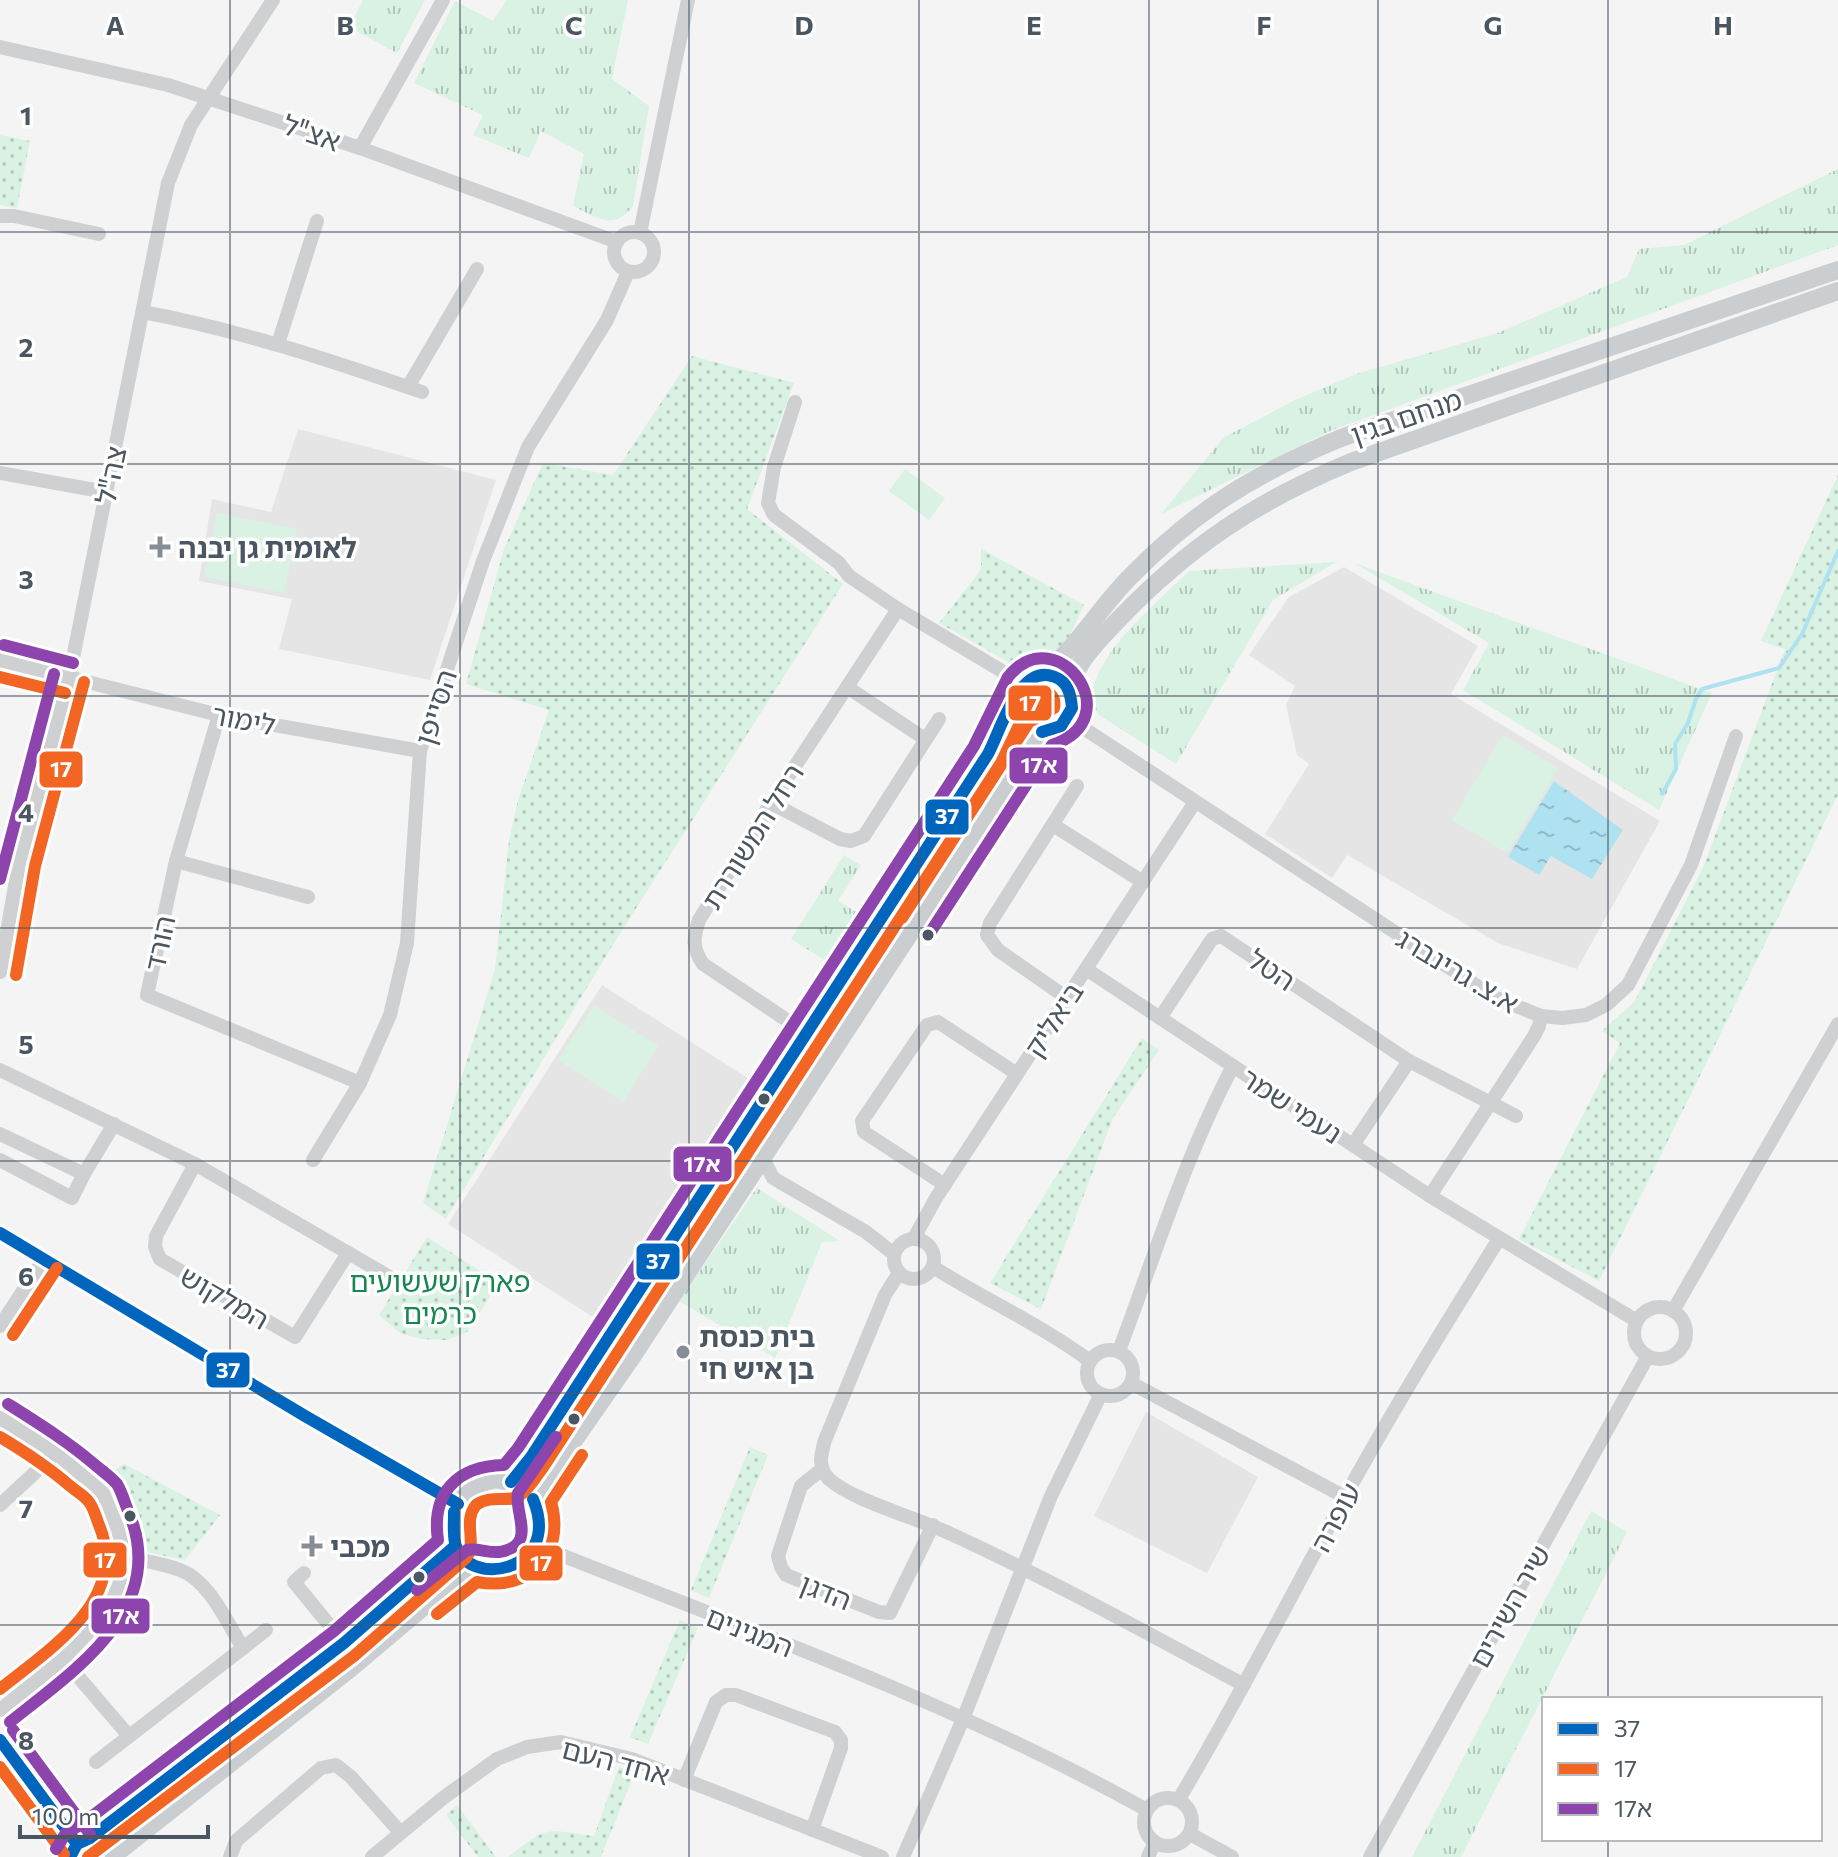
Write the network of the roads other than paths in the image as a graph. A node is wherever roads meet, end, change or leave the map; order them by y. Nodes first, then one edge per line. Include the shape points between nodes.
1 (273, 0) edge
2 (443, 0) edge
3 (688, 0) edge
4 (0, 47) edge
5 (208, 97) junction
6 (360, 148) junction
7 (0, 216) edge
8 (317, 221) dead end
9 (640, 233) junction
10 (99, 234) dead end
11 (617, 242) junction
12 (477, 269) dead end
13 (1838, 270) edge
14 (628, 272) junction
15 (1838, 291) edge
16 (143, 312) junction
17 (278, 344) junction
18 (795, 402) dead end
19 (0, 473) edge
20 (106, 492) junction
21 (898, 609) junction
22 (0, 660) edge
23 (1042, 675) junction
24 (69, 678) junction
25 (1022, 683) junction
26 (847, 687) junction
27 (1069, 689) junction
28 (1014, 701) junction
29 (219, 715) junction
30 (1068, 718) junction
31 (939, 719) dead end
32 (1042, 732) junction
33 (1736, 736) dead end
34 (925, 739) junction
35 (420, 751) junction
36 (1077, 786) dead end
37 (1195, 802) junction
38 (771, 803) junction
39 (1053, 825) junction
40 (0, 859) edge
41 (176, 861) junction
42 (19, 863) junction
43 (1143, 882) junction
44 (308, 897) dead end
45 (1086, 969) junction
46 (0, 972) edge
47 (1067, 998) junction
48 (1541, 1016) junction
49 (1160, 1018) junction
50 (1838, 1024) edge
51 (806, 1033) junction
52 (1409, 1061) junction
53 (1233, 1066) junction
54 (0, 1070) edge
55 (1017, 1074) junction
56 (360, 1083) junction
57 (1490, 1103) junction
58 (1516, 1116) dead end
59 (114, 1124) junction
60 (0, 1134) edge
61 (1353, 1145) junction
62 (763, 1158) junction
63 (0, 1160) edge
64 (313, 1160) dead end
65 (195, 1164) junction
66 (84, 1174) junction
67 (773, 1178) junction
68 (748, 1180) junction
69 (945, 1185) junction
70 (1430, 1196) junction
71 (0, 1233) edge
72 (1499, 1239) junction
73 (903, 1245) junction
74 (348, 1253) junction
75 (44, 1259) junction
76 (933, 1267) junction
77 (899, 1273) junction
78 (388, 1276) dead end
79 (1673, 1311) junction
80 (1637, 1321) junction
81 (0, 1326) edge
82 (1119, 1351) junction
83 (1648, 1356) junction
84 (1090, 1361) junction
85 (1131, 1383) junction
86 (1101, 1394) junction
87 (0, 1418) edge
88 (56, 1453) junction
89 (822, 1469) junction
90 (511, 1482) junction
91 (1345, 1497) junction
92 (533, 1499) junction
93 (458, 1504) junction
94 (0, 1505) edge
95 (933, 1525) junction
96 (536, 1545) junction
97 (455, 1546) junction
98 (124, 1556) junction
99 (473, 1565) junction
100 (1023, 1568) junction
101 (304, 1573) dead end
102 (266, 1630) dead end
103 (344, 1643) junction
104 (243, 1648) junction
105 (63, 1659) junction
106 (1244, 1685) junction
107 (0, 1710) edge
108 (963, 1719) junction
109 (129, 1736) junction
110 (0, 1740) edge
111 (96, 1762) dead end
112 (684, 1780) junction
113 (1179, 1799) junction
114 (1147, 1810) junction
115 (812, 1830) junction
116 (401, 1833) junction
117 (1190, 1834) junction
118 (1155, 1842) junction
119 (75, 1850) edge
120 (114, 1856) edge
121 (230, 1857) edge
122 (372, 1857) edge
123 (882, 1857) edge
124 (903, 1857) edge
125 (1148, 1857) edge
126 (1232, 1857) edge
127 (1370, 1857) edge

1 - 5 street, צה"ל
2 - 6 street
3 - 9 street
4 - 5 street, אצ"ל
5 - 6 street, אצ"ל
5 - 16 street, צה"ל via 168,183
6 - 11 street, אצ"ל
7 - 10 street
8 - 17 street
9 - 11 street via 629,233
9 - 14 street via 653,243 655,257 647,269
11 - 14 street via 615,258
12 - 17 street via 415,389
13 - 23 main road, מנחם בגין via 1341,438 1277,466 1184,525
14 - 35 street, הסייפן via 607,320 528,447 483,561
15 - 27 main road, מנחם בגין via 1351,462 1289,489 1170,568 1078,665
16 - 17 street
16 - 20 street, צה"ל
18 - 21 street via 768,503 774,515
19 - 20 street
20 - 24 street, צה"ל
21 - 25 street
21 - 26 street, רחל המשוררת
22 - 24 street, לימור
23 - 25 main road
23 - 27 main road via 1058,678
24 - 29 street, לימור
24 - 42 street, צה"ל
25 - 28 main road
26 - 34 street
26 - 38 street, רחל המשוררת
27 - 30 main road
28 - 32 main road via 1020,720
28 - 51 main road via 988,754
29 - 35 street, לימור
29 - 41 street, הורד
30 - 32 main road
30 - 37 street, א.צ. גרינברג
31 - 34 street
32 - 62 main road
33 - 48 street, א.צ. גרינברג via 1691,865 1628,985 1586,1015
34 - 38 street via 864,836 840,839
35 - 56 street, הסייפן via 407,943 390,1015
36 - 39 street
37 - 43 street, ביאליק
37 - 48 street, א.צ. גרינברג via 1494,997
38 - 51 street, רחל המשוררת via 699,920 695,953 703,964
39 - 43 street
39 - 47 street via 987,935 998,950
40 - 42 street
41 - 44 street
41 - 56 street, הורד via 147,995
42 - 46 street, צה"ל
43 - 45 street, ביאליק
45 - 47 street, ביאליק
45 - 49 street, נעמי שמר
47 - 55 street, ביאליק
48 - 57 street via 1534,1036
49 - 52 street, הטל via 1212,939 1221,936
49 - 53 street, נעמי שמר
50 - 79 street
51 - 90 main road
52 - 57 street, הטל
52 - 61 street
53 - 61 street, נעמי שמר
53 - 82 street via 1169,1215
54 - 59 street
55 - 69 street, ביאליק
55 - 69 street via 938,1022 927,1025 862,1121 864,1132
56 - 64 street, הסייפן
57 - 58 street, הטל
57 - 70 street
59 - 65 street
59 - 66 street
60 - 66 street
61 - 70 street, נעמי שמר
62 - 67 street
62 - 68 main road
63 - 66 street via 72,1198
65 - 74 street
65 - 74 street, המלקוש via 156,1236 160,1259 295,1337
67 - 68 street
67 - 73 street via 866,1232
68 - 92 main road
69 - 73 street, ביאליק
70 - 72 street, נעמי שמר
71 - 75 street
72 - 80 street, נעמי שמר
72 - 91 street, עופרה
73 - 76 street via 927,1242
73 - 77 street via 894,1261
74 - 78 street
75 - 81 street
75 - 93 street
76 - 77 street via 918,1279
76 - 84 street
77 - 89 street via 825,1440
79 - 80 street via 1651,1308
79 - 83 street via 1686,1330 1681,1348 1668,1358
80 - 83 street via 1636,1345
82 - 84 street via 1100,1351
82 - 85 street via 1131,1362
83 - 127 street, שיר השירים
84 - 86 street via 1087,1379
85 - 86 street via 1120,1394
85 - 91 street
86 - 100 street
87 - 88 street
88 - 94 street
88 - 98 street via 103,1493
89 - 95 street via 842,1489
89 - 95 street, הדגן via 801,1486 778,1556 786,1575 890,1613
90 - 92 main road
90 - 93 main road via 481,1483
91 - 106 street, עופרה
92 - 96 main road via 539,1514
93 - 97 main road via 452,1517
95 - 100 street
96 - 99 main road via 516,1565
96 - 108 street, המגינים
97 - 99 main road
97 - 103 main road
98 - 104 street via 181,1570 195,1579
98 - 105 street via 112,1602
99 - 120 main road
100 - 106 street
100 - 108 street
101 - 103 street via 294,1582
102 - 104 street
103 - 119 main road
104 - 109 street
105 - 107 street
105 - 109 street
106 - 113 street, עופרה
108 - 114 street, המגינים via 1071,1767
108 - 124 street
109 - 111 street
110 - 119 street
112 - 115 street, אחד העם
112 - 115 street via 716,1702 726,1695 835,1732 841,1748
112 - 116 street, אחד העם via 582,1745 546,1743 497,1759
113 - 114 street via 1160,1798
113 - 117 street via 1192,1816
114 - 118 street via 1146,1832
115 - 123 street, אחד העם
116 - 121 street via 336,1765 321,1768 236,1841
116 - 122 street, אחד העם
117 - 118 street via 1176,1845
117 - 126 street
118 - 125 street
119 - 120 main road via 104,1841

